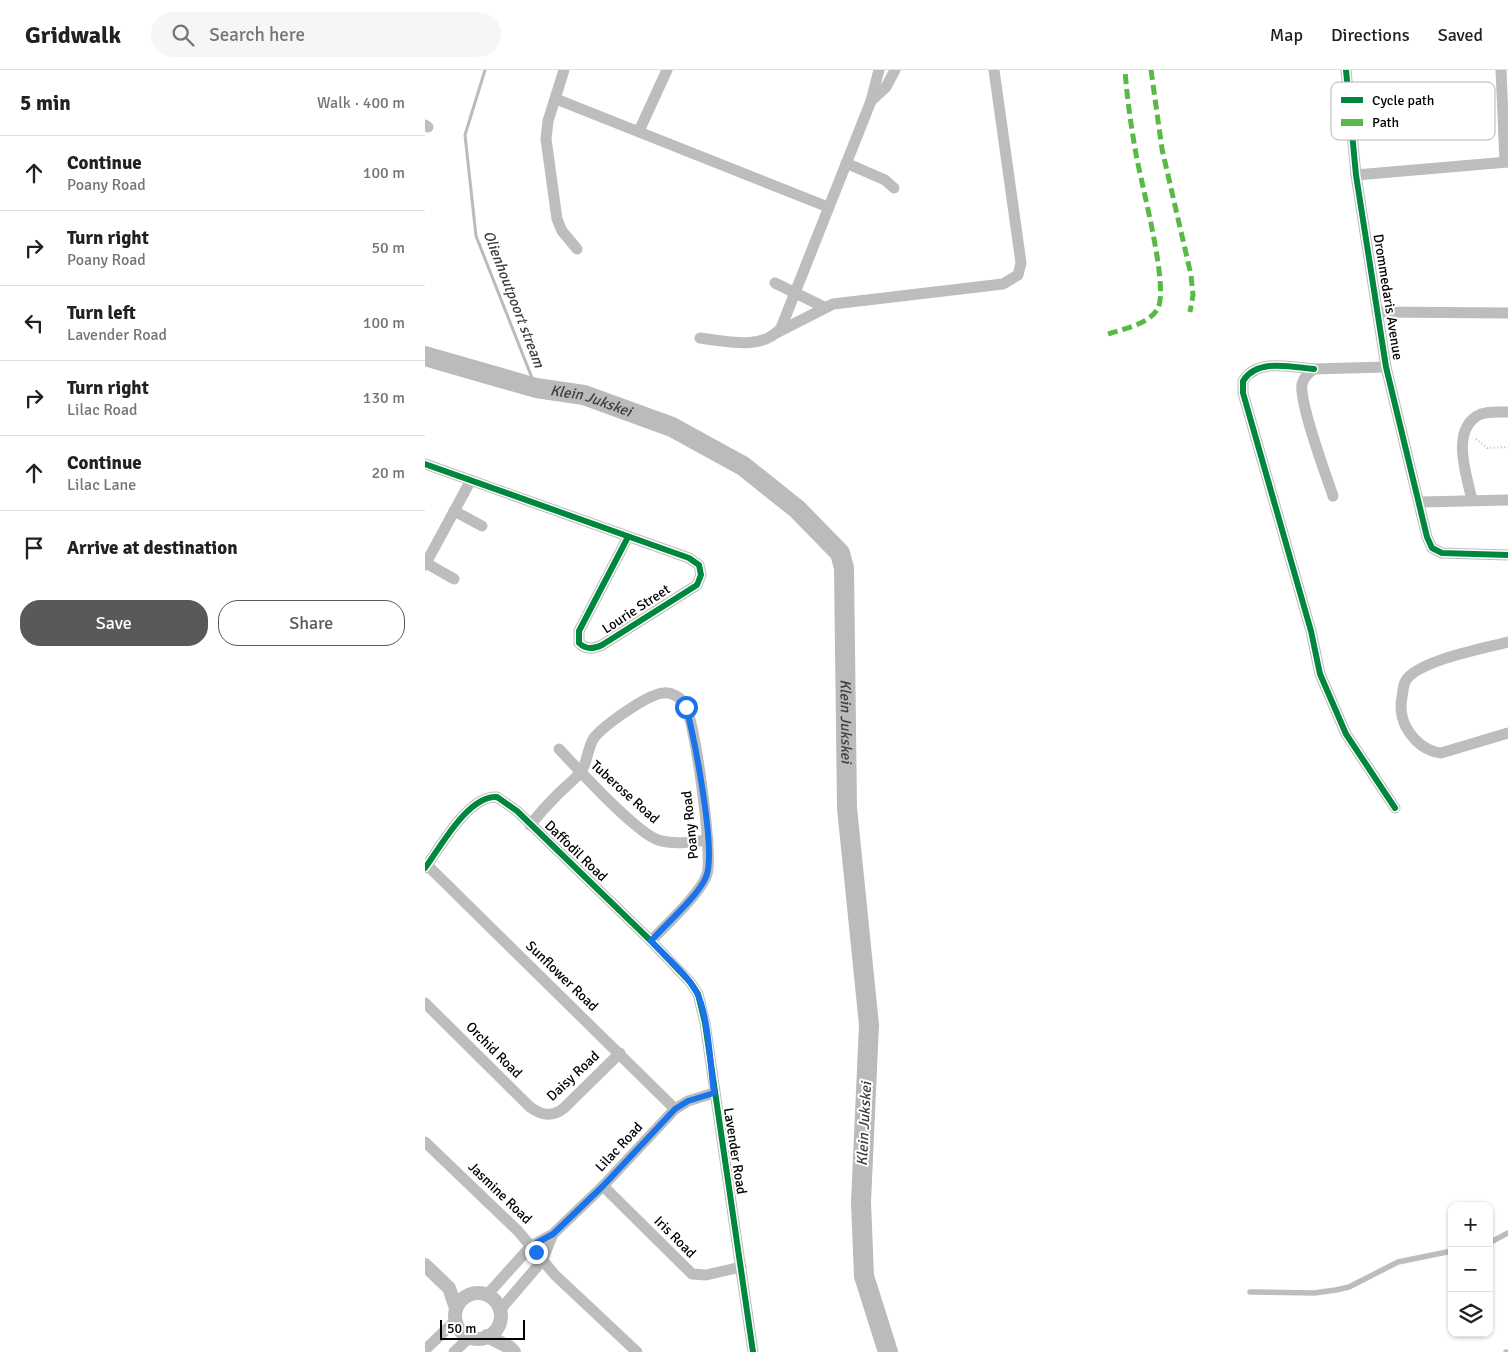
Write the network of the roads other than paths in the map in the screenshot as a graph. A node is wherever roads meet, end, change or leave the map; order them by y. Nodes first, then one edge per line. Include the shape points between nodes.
1 (563, 70) edge
2 (667, 70) edge
3 (879, 70) edge
4 (895, 70) edge
5 (994, 70) edge
6 (1501, 70) edge
7 (556, 99) junction
8 (871, 101) junction
9 (639, 131) junction
10 (1353, 140) edge
11 (1507, 162) edge
12 (847, 163) junction
13 (1356, 175) junction
14 (894, 188) dead end
15 (828, 207) junction
16 (577, 249) dead end
17 (775, 283) dead end
18 (795, 291) junction
19 (823, 307) junction
20 (1377, 312) junction
21 (1508, 313) edge
22 (776, 333) junction
23 (701, 338) dead end
24 (1386, 367) junction
25 (1314, 369) junction
26 (1508, 412) edge
27 (425, 464) edge
28 (471, 480) junction
29 (1333, 496) dead end
30 (1472, 500) junction
31 (1508, 500) edge
32 (1419, 502) junction
33 (455, 511) junction
34 (482, 526) dead end
35 (628, 537) junction
36 (1508, 555) edge
37 (426, 564) edge
38 (454, 579) dead end
39 (1508, 642) edge
40 (1508, 733) edge
41 (559, 749) dead end
42 (581, 772) junction
43 (1395, 808) dead end
44 (530, 825) junction
45 (708, 840) junction
46 (426, 867) edge
47 (651, 941) junction
48 (425, 1003) edge
49 (620, 1053) junction
50 (714, 1093) junction
51 (675, 1109) junction
52 (544, 1115) joint
53 (425, 1142) edge
54 (603, 1186) junction
55 (1508, 1233) edge
56 (553, 1234) junction
57 (1493, 1241) edge
58 (531, 1246) junction
59 (1448, 1252) edge
60 (543, 1261) junction
61 (425, 1265) edge
62 (741, 1267) junction
63 (449, 1288) junction
64 (1250, 1292) dead end
65 (469, 1295) junction
66 (487, 1295) junction
67 (456, 1315) junction
68 (499, 1317) junction
69 (487, 1336) junction
70 (470, 1337) junction
71 (512, 1349) edge
72 (425, 1350) edge
73 (454, 1352) edge
74 (637, 1352) edge
75 (753, 1352) edge

1 - 7 street
2 - 9 street
3 - 8 street
4 - 8 street via 886,87
5 - 19 street via 1021,263 1018,275 1003,284
6 - 11 street
7 - 9 street
7 - 16 street via 546,130 557,219
8 - 12 street
9 - 15 street
10 - 13 street, Drommedaris Avenue
11 - 13 street
12 - 14 street via 885,180
12 - 15 street
13 - 20 street, Drommedaris Avenue
15 - 18 street
17 - 18 street
18 - 19 street
18 - 22 street
19 - 22 street
20 - 21 street
20 - 24 street, Drommedaris Avenue
22 - 23 street via 757,342
24 - 25 street
24 - 32 street, Drommedaris Avenue
25 - 29 street via 1304,379 1302,393
25 - 43 street via 1271,366 1255,369 1243,381 1243,393 1309,624 1320,674 1349,739
26 - 30 street via 1483,413 1466,430 1462,450
27 - 28 street, Lourie Street
28 - 33 street
28 - 35 street, Lourie Street
30 - 31 street
30 - 32 street
32 - 36 street, Drommedaris Avenue via 1432,548 1442,553
33 - 34 street
33 - 37 street
35 - 35 street, Lourie Street via 696,561 701,570 700,581 602,645 587,648 579,643 579,631
37 - 38 street
39 - 40 street via 1422,668 1405,681 1401,700 1402,716 1409,732 1420,745 1433,752 1441,753
41 - 42 street, Tuberose Road
42 - 44 street
42 - 45 street, Tuberose Road via 609,801 655,839
42 - 45 street, Poany Road via 599,733 657,694 671,694 684,702 689,719
44 - 46 street, Daffodil Road via 507,802 497,797 484,799 459,822
44 - 47 street, Daffodil Road
45 - 47 street, Poany Road via 709,869 704,881
46 - 49 street, Sunflower Road
47 - 50 street, Lavender Road via 698,994
48 - 52 street, Orchid Road via 530,1107
49 - 51 street, Sunflower Road
49 - 52 street, Daisy Road via 564,1108 555,1114
50 - 51 street, Lilac Road
50 - 62 street, Lavender Road
51 - 54 street, Lilac Road
53 - 58 street, Jasmine Road
54 - 56 street, Lilac Road
54 - 62 street, Iris Road via 692,1274 706,1275
55 - 57 lane
56 - 58 street
56 - 60 street
58 - 60 street, Jasmine Road
58 - 66 street
59 - 64 lane via 1398,1262 1349,1287 1336,1290
60 - 68 street
60 - 74 street, Jasmine Road
61 - 63 street
62 - 75 street, Lavender Road
63 - 65 street
63 - 67 street
65 - 66 street
65 - 67 street via 463,1298
66 - 68 street via 493,1299
67 - 70 street via 461,1331
67 - 72 street
68 - 69 street
68 - 71 street
69 - 70 street
69 - 71 street
70 - 73 street

